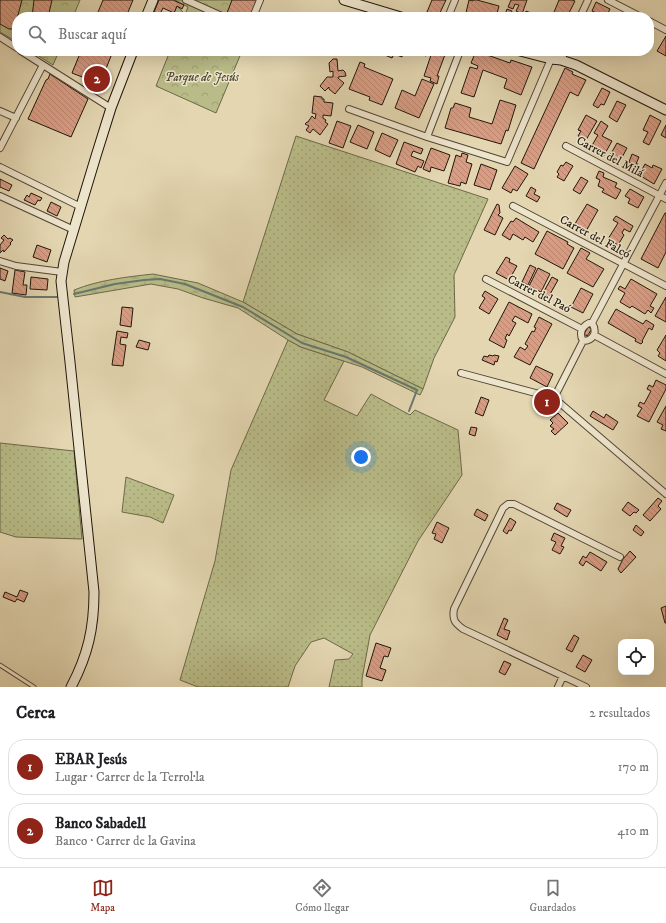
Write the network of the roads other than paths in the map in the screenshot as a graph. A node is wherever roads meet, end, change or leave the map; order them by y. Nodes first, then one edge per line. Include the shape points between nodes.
1 (153, 0) edge
2 (186, 0) edge
3 (260, 0) edge
4 (344, 0) edge
5 (455, 0) edge
6 (588, 0) edge
7 (608, 0) edge
8 (148, 12) edge
9 (213, 12) edge
10 (254, 12) edge
11 (384, 12) edge
12 (450, 12) edge
13 (582, 12) edge
14 (631, 12) edge
15 (654, 24) edge
16 (666, 30) edge
17 (0, 37) edge
18 (12, 45) edge
19 (30, 56) edge
20 (131, 56) edge
21 (458, 56) edge
22 (540, 56) edge
23 (560, 56) edge
24 (556, 60) junction
25 (43, 65) junction
26 (111, 108) junction
27 (349, 109) dead end
28 (666, 110) edge
29 (0, 111) edge
30 (16, 118) junction
31 (427, 137) junction
32 (566, 146) dead end
33 (0, 148) edge
34 (0, 167) edge
35 (666, 183) edge
36 (0, 196) edge
37 (659, 196) junction
38 (666, 199) edge
39 (513, 206) dead end
40 (81, 207) junction
41 (74, 230) junction
42 (0, 261) edge
43 (624, 264) junction
44 (62, 272) junction
45 (486, 279) dead end
46 (666, 286) edge
47 (592, 324) junction
48 (582, 329) junction
49 (594, 335) junction
50 (583, 341) junction
51 (461, 373) dead end
52 (666, 374) edge
53 (554, 398) junction
54 (666, 494) edge
55 (620, 557) dead end
56 (0, 665) edge
57 (563, 676) junction
58 (34, 687) edge
59 (71, 687) edge
60 (558, 687) edge
61 (586, 687) edge

1 - 8 street
2 - 9 street
3 - 10 street
4 - 11 street
5 - 12 street
6 - 13 street
7 - 14 street
15 - 16 street
17 - 18 street
19 - 25 street
20 - 26 street
21 - 31 street
22 - 24 street
23 - 24 street
24 - 28 street via 587,70
24 - 31 street via 507,162
25 - 26 street
25 - 30 street
26 - 40 street
27 - 31 street
29 - 30 street
30 - 33 street
32 - 37 street, Carrer del Milá
34 - 40 street
35 - 37 street
36 - 41 street
37 - 38 street, Carrer del Milá
37 - 43 street
39 - 43 street, Carrer del Falcó
40 - 41 street
41 - 44 street
42 - 44 street via 16,266
43 - 46 street, Carrer del Falcó
43 - 47 street
44 - 59 street via 94,592 88,645
45 - 48 street, Carrer del Paó
47 - 48 street via 589,323
47 - 49 street
48 - 50 street
49 - 50 street
49 - 52 street
50 - 53 street
51 - 53 street
53 - 54 street
55 - 57 street via 514,504 508,504 503,508 454,609 454,620 463,629
56 - 58 lane
57 - 60 street
57 - 61 street

